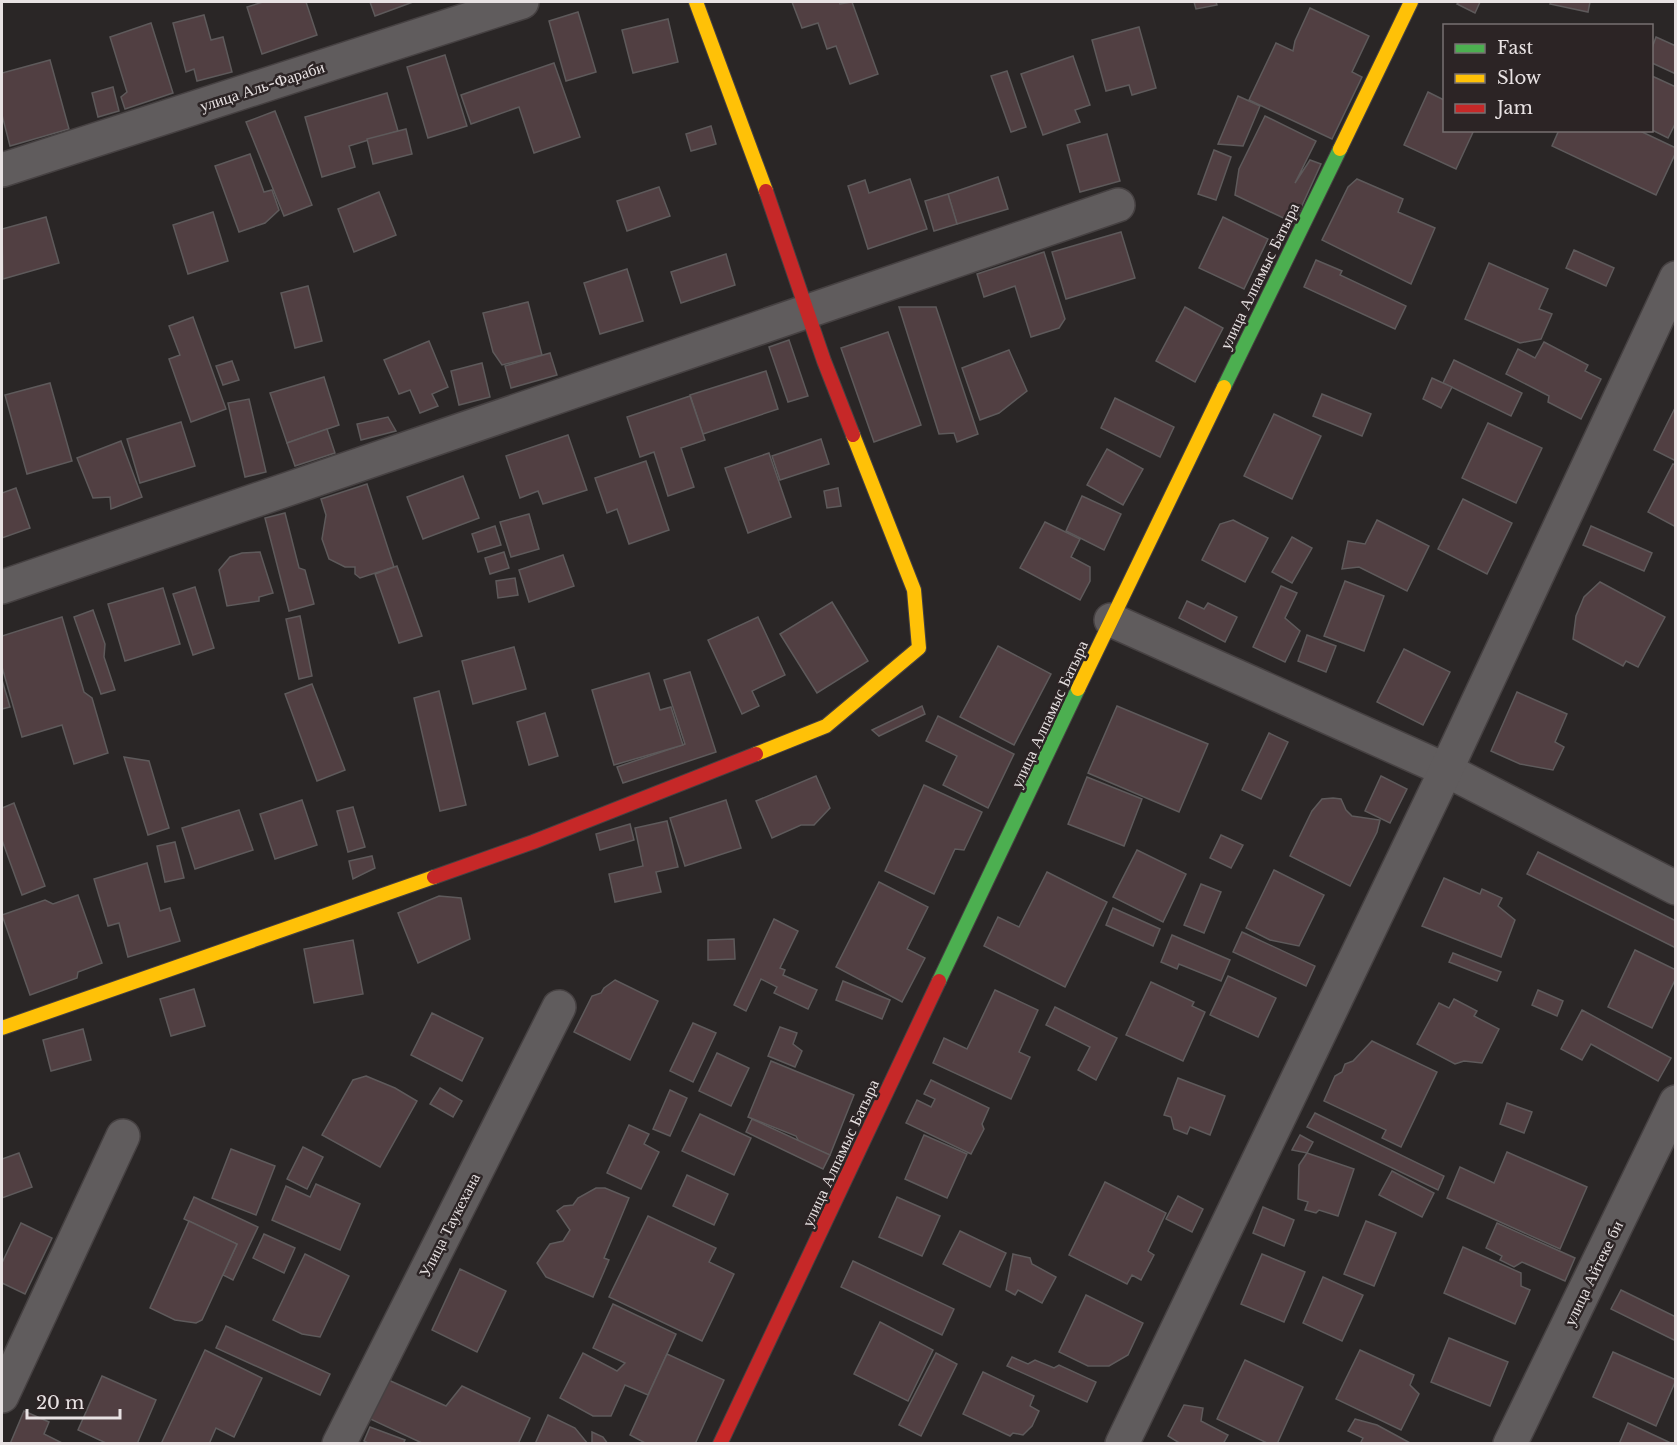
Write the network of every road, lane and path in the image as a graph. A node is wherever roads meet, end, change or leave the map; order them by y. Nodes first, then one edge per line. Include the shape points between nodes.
1 (522, 2) edge
2 (696, 2) edge
3 (1411, 2) edge
4 (2, 170) edge
5 (1118, 205) dead end
6 (1676, 278) edge
7 (808, 313) junction
8 (2, 587) edge
9 (1111, 621) junction
10 (1446, 770) junction
11 (1676, 888) edge
12 (559, 1007) dead end
13 (2, 1028) edge
14 (1676, 1102) edge
15 (123, 1136) dead end
16 (2, 1396) edge
17 (339, 1443) edge
18 (720, 1443) edge
19 (1122, 1443) edge
20 (1510, 1443) edge

1 - 4 street, улица Аль-Фараби
2 - 7 street
3 - 9 street, улица Алпамыс Батыра
5 - 7 street
6 - 10 street
7 - 8 street
7 - 13 street via 914,590 919,648 826,726 533,842
9 - 10 street
9 - 18 street, улица Алпамыс Батыра
10 - 11 street
10 - 19 street
12 - 17 street, Улица Таукехана
14 - 20 street, улица Айтеке би
15 - 16 street

